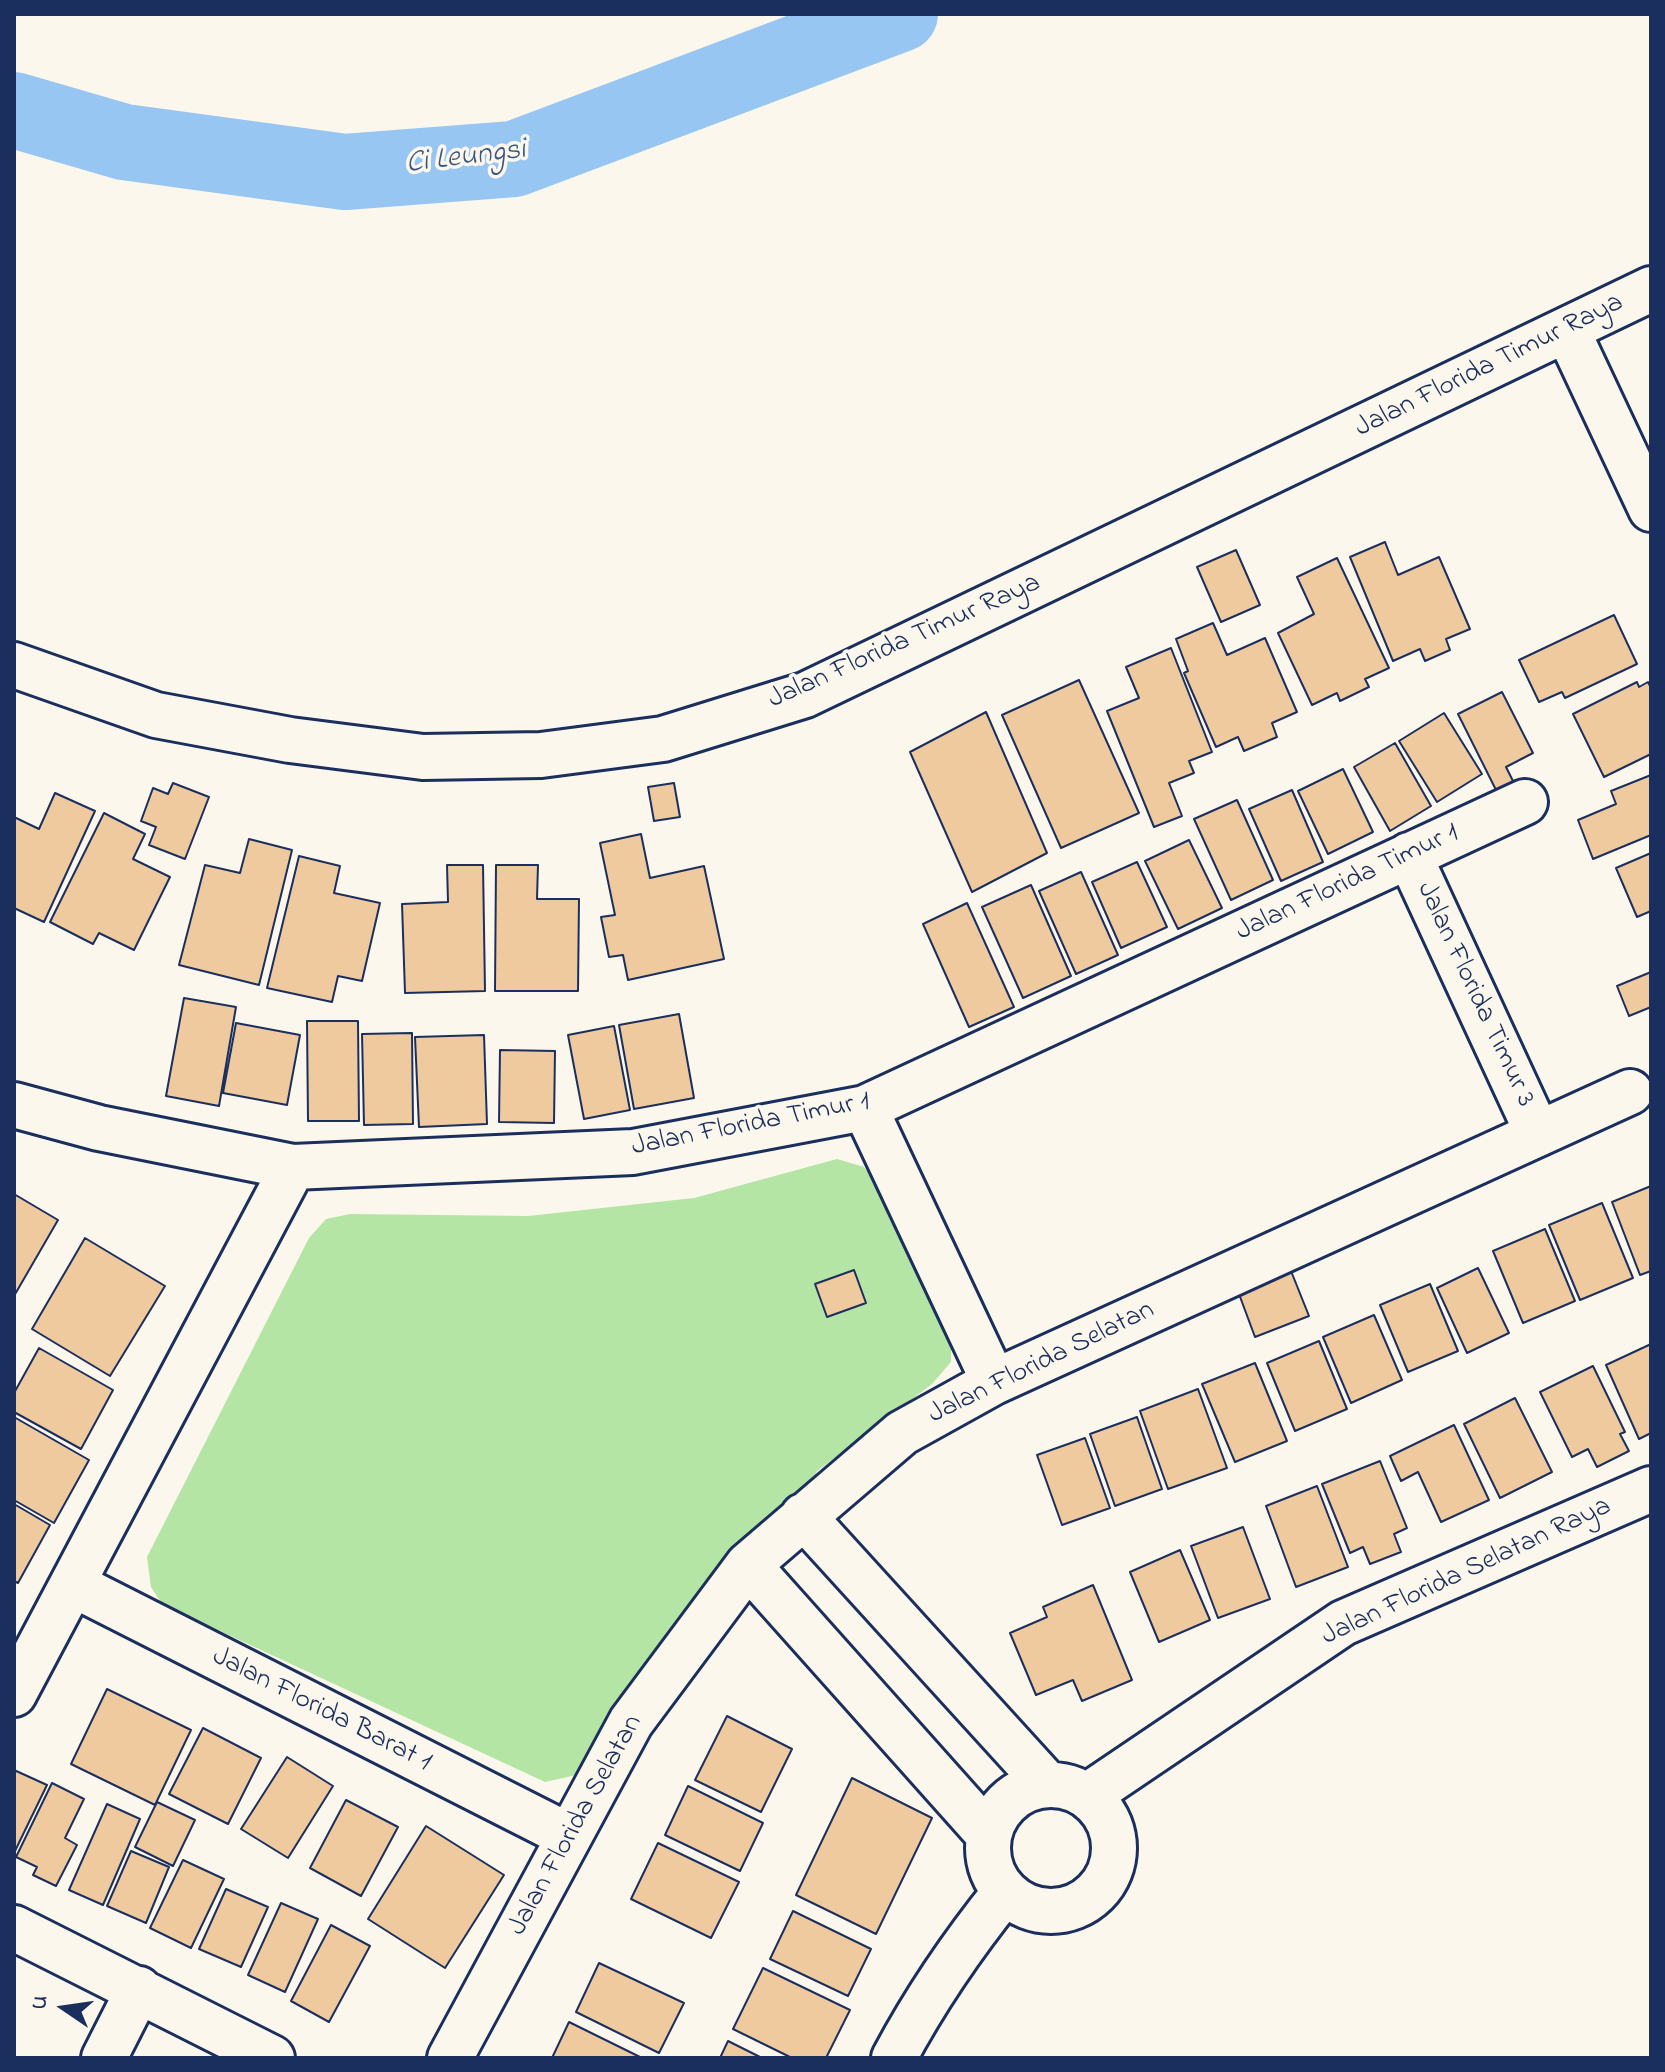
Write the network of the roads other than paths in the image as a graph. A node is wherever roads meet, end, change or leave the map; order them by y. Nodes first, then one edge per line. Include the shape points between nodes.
1 (1651, 289) edge
2 (1567, 330) junction
3 (1651, 509) edge
4 (14, 665) edge
5 (1525, 802) dead end
6 (1409, 855) junction
7 (1630, 1092) dead end
8 (14, 1105) edge
9 (865, 1108) junction
10 (1538, 1134) junction
11 (293, 1167) junction
12 (994, 1382) junction
13 (1651, 1489) edge
14 (803, 1516) junction
15 (748, 1565) junction
16 (74, 1585) junction
17 (14, 1694) edge
18 (1067, 1790) junction
19 (989, 1835) junction
20 (569, 1836) junction
21 (1005, 1892) junction
22 (14, 1928) edge
23 (139, 1989) junction
24 (104, 2058) edge
25 (272, 2058) edge
26 (450, 2058) edge
27 (894, 2058) edge

1 - 2 street, Jalan Florida Timur Raya
2 - 3 street
2 - 4 street, Jalan Florida Timur Raya via 805,695 663,739 541,755 423,757 156,715
5 - 6 street, Jalan Florida Timur 1
6 - 9 street, Jalan Florida Timur 1
6 - 10 street, Jalan Florida Timur 3
7 - 10 street, Jalan Florida Selatan
8 - 11 street, Jalan Florida Timur 1 via 99,1128
9 - 11 street, Jalan Florida Timur 1 via 633,1152
9 - 12 street
10 - 12 street, Jalan Florida Selatan
11 - 16 street
12 - 14 street, Jalan Florida Selatan via 902,1433
13 - 18 street, Jalan Florida Selatan Raya via 1343,1623
14 - 15 street, Jalan Florida Selatan
14 - 18 street
15 - 19 street
15 - 20 street, Jalan Florida Selatan via 631,1722
16 - 17 street
16 - 20 street, Jalan Florida Barat 1
18 - 19 street, Jalan Florida Selatan Raya via 1027,1789 1010,1800
18 - 21 street via 1102,1810 1111,1829 1114,1850 1100,1889 1083,1903 1042,1911
19 - 21 street via 988,1856
20 - 26 street, Jalan Florida Selatan
21 - 27 street via 964,1943
22 - 23 street
23 - 24 street
23 - 25 street

